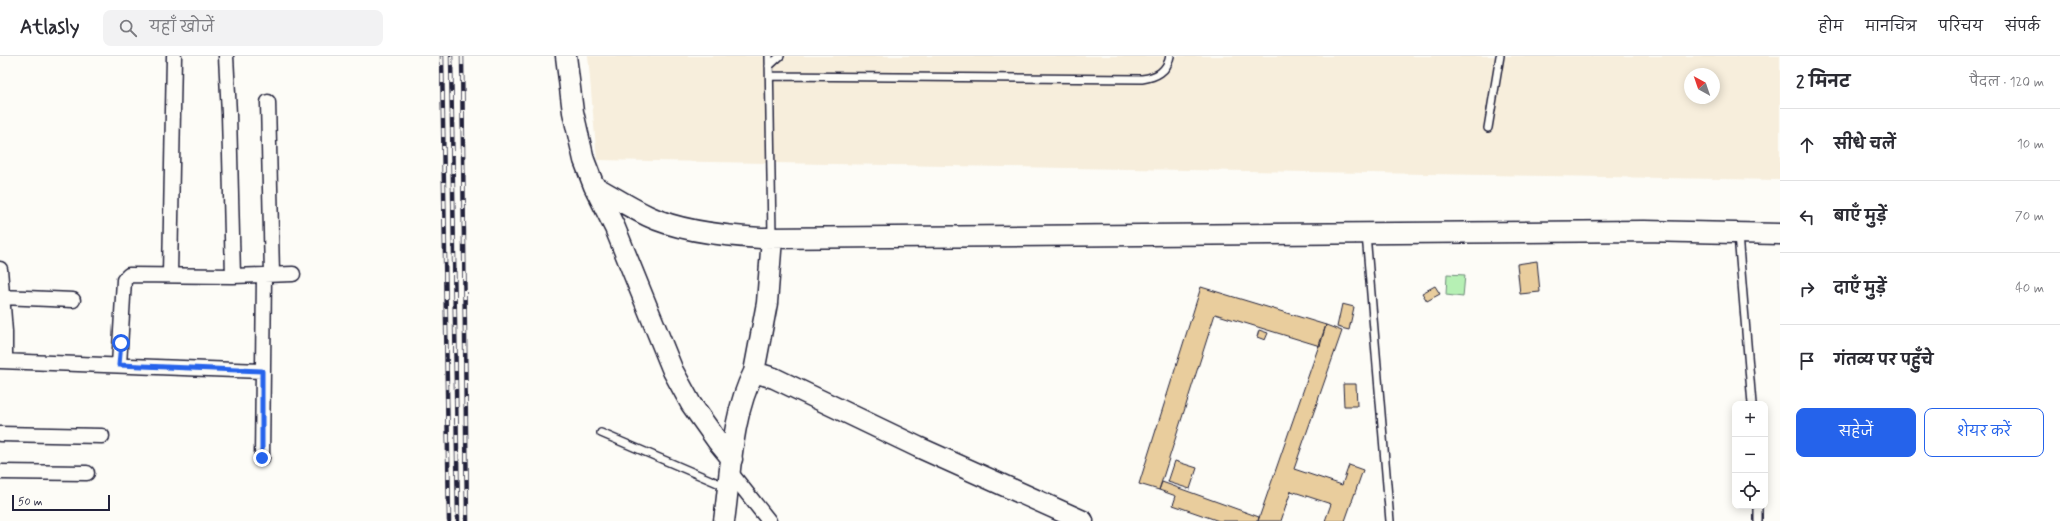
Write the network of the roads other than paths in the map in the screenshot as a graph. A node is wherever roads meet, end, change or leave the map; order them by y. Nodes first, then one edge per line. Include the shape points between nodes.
1 (174, 56) edge
2 (226, 56) edge
3 (566, 56) edge
4 (769, 56) edge
5 (780, 56) edge
6 (1170, 56) edge
7 (1500, 56) edge
8 (770, 66) junction
9 (770, 76) junction
10 (268, 102) dead end
11 (1488, 128) dead end
12 (594, 186) junction
13 (1366, 234) junction
14 (1738, 234) junction
15 (1780, 234) edge
16 (772, 238) junction
17 (0, 269) edge
18 (293, 274) dead end
19 (170, 275) junction
20 (268, 275) junction
21 (233, 276) junction
22 (2, 297) junction
23 (73, 300) dead end
24 (2, 361) edge
25 (119, 365) junction
26 (262, 371) junction
27 (754, 372) junction
28 (1752, 401) edge
29 (0, 434) edge
30 (601, 434) dead end
31 (102, 436) dead end
32 (262, 458) dead end
33 (0, 472) edge
34 (86, 473) dead end
35 (730, 473) junction
36 (1758, 509) edge
37 (724, 521) edge
38 (769, 521) edge
39 (1083, 521) edge
40 (1390, 521) edge
41 (1758, 521) edge

1 - 19 street
2 - 21 street via 230,114
3 - 12 street via 573,112 584,160
4 - 8 lane
5 - 8 lane
6 - 9 lane via 1165,69 1142,79
7 - 11 lane
8 - 9 lane
9 - 16 lane
10 - 20 street
12 - 16 street via 665,223 748,237
12 - 35 street via 615,228 673,371 691,404 718,442
13 - 14 street via 1644,231
13 - 16 street
13 - 40 lane
14 - 15 street
14 - 28 lane
16 - 27 street via 767,303
17 - 22 street
18 - 20 street
19 - 21 street
19 - 25 street via 132,274 126,277
20 - 21 street
20 - 26 street
22 - 23 street
22 - 24 street via 5,332
24 - 25 street
25 - 26 street
26 - 32 street
27 - 35 street via 744,398
27 - 39 street via 774,378
29 - 31 street
30 - 35 lane
33 - 34 street
35 - 37 street
35 - 38 street
36 - 41 lane

